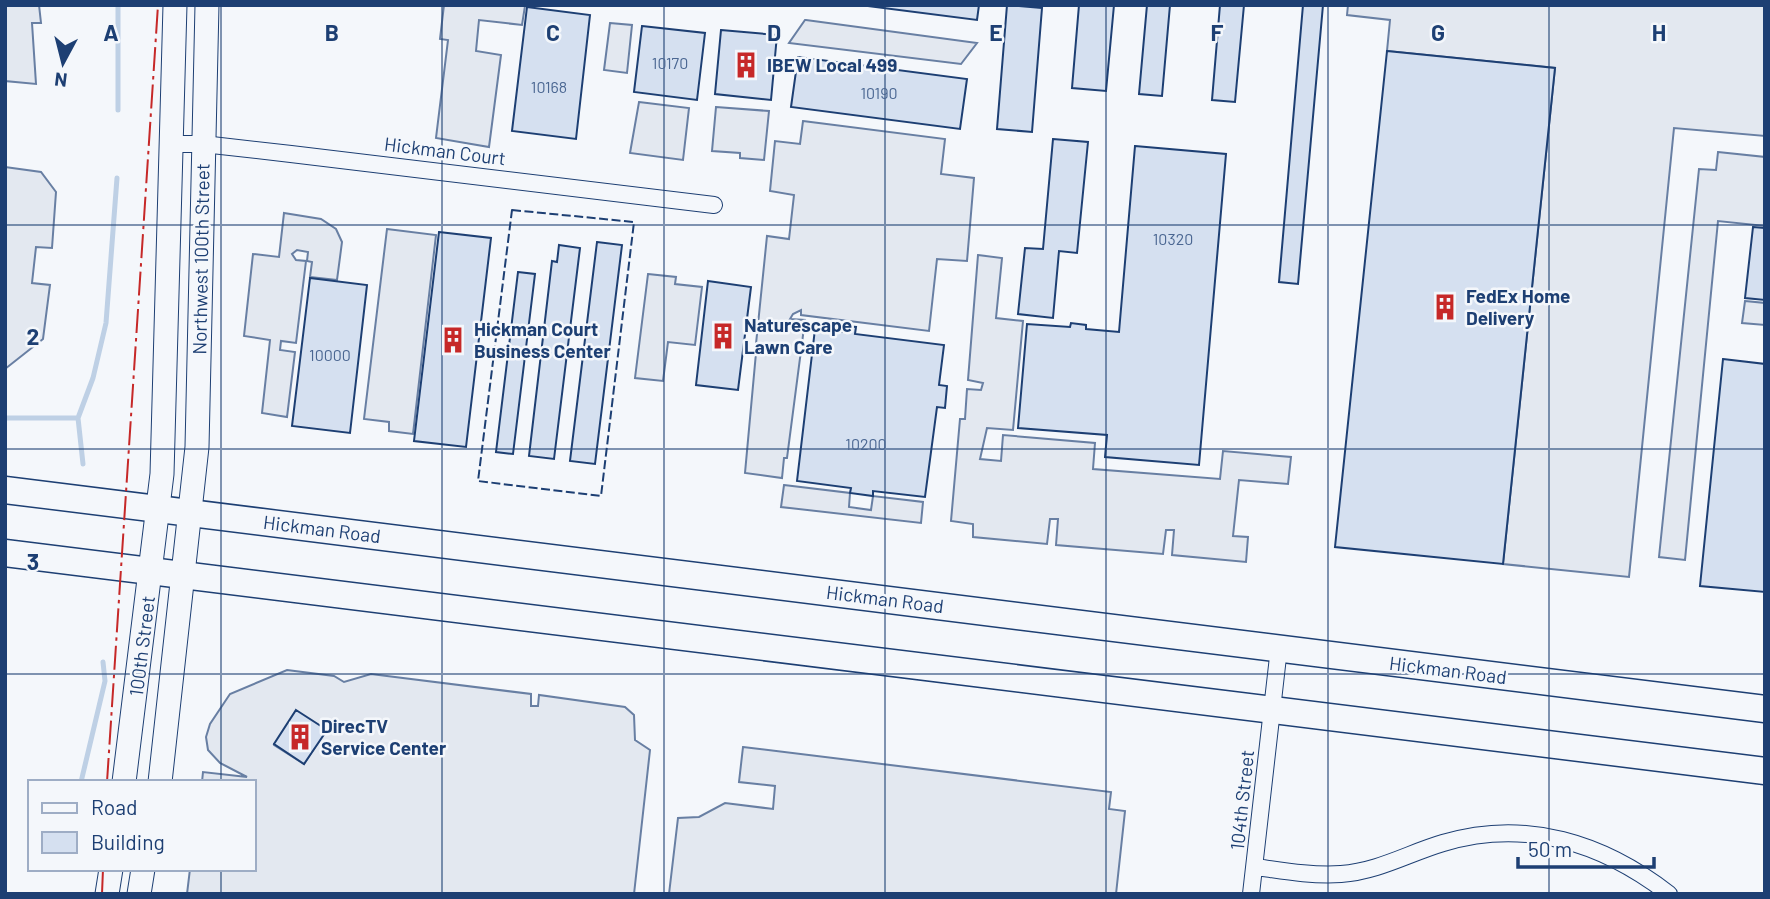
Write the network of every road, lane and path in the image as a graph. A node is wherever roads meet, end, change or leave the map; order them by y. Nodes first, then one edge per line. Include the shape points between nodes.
1 (175, 5) edge
2 (206, 5) edge
3 (170, 144) junction
4 (203, 144) junction
5 (714, 205) dead end
6 (5, 490) edge
7 (158, 509) junction
8 (192, 513) junction
9 (5, 553) edge
10 (151, 571) junction
11 (183, 575) junction
12 (1279, 648) junction
13 (1765, 709) edge
14 (1272, 710) junction
15 (1765, 771) edge
16 (124, 780) edge
17 (160, 780) edge
18 (1256, 867) junction
19 (111, 871) edge
20 (143, 871) edge
21 (107, 894) edge
22 (139, 894) edge
23 (1251, 894) edge
24 (1670, 894) edge

1 - 3 main road, Northwest 100th Street
2 - 4 main road, Northwest 100th Street
3 - 4 street, Hickman Court
3 - 7 main road, Northwest 100th Street
4 - 5 street, Hickman Court
4 - 8 main road, Northwest 100th Street
6 - 7 main road, Hickman Road
7 - 8 main road, Hickman Road
7 - 10 main road, 100th Street
8 - 11 main road, 100th Street
8 - 12 main road, Hickman Road
9 - 10 main road
10 - 11 main road
10 - 16 main road, 100th Street
11 - 14 main road
11 - 17 main road, 100th Street
12 - 13 main road, Hickman Road
12 - 14 street, 104th Street
14 - 15 main road
14 - 18 street, 104th Street
18 - 23 street, 104th Street
18 - 24 street via 1342,874 1391,864 1442,843 1525,833 1595,848
19 - 21 main road
20 - 22 main road

